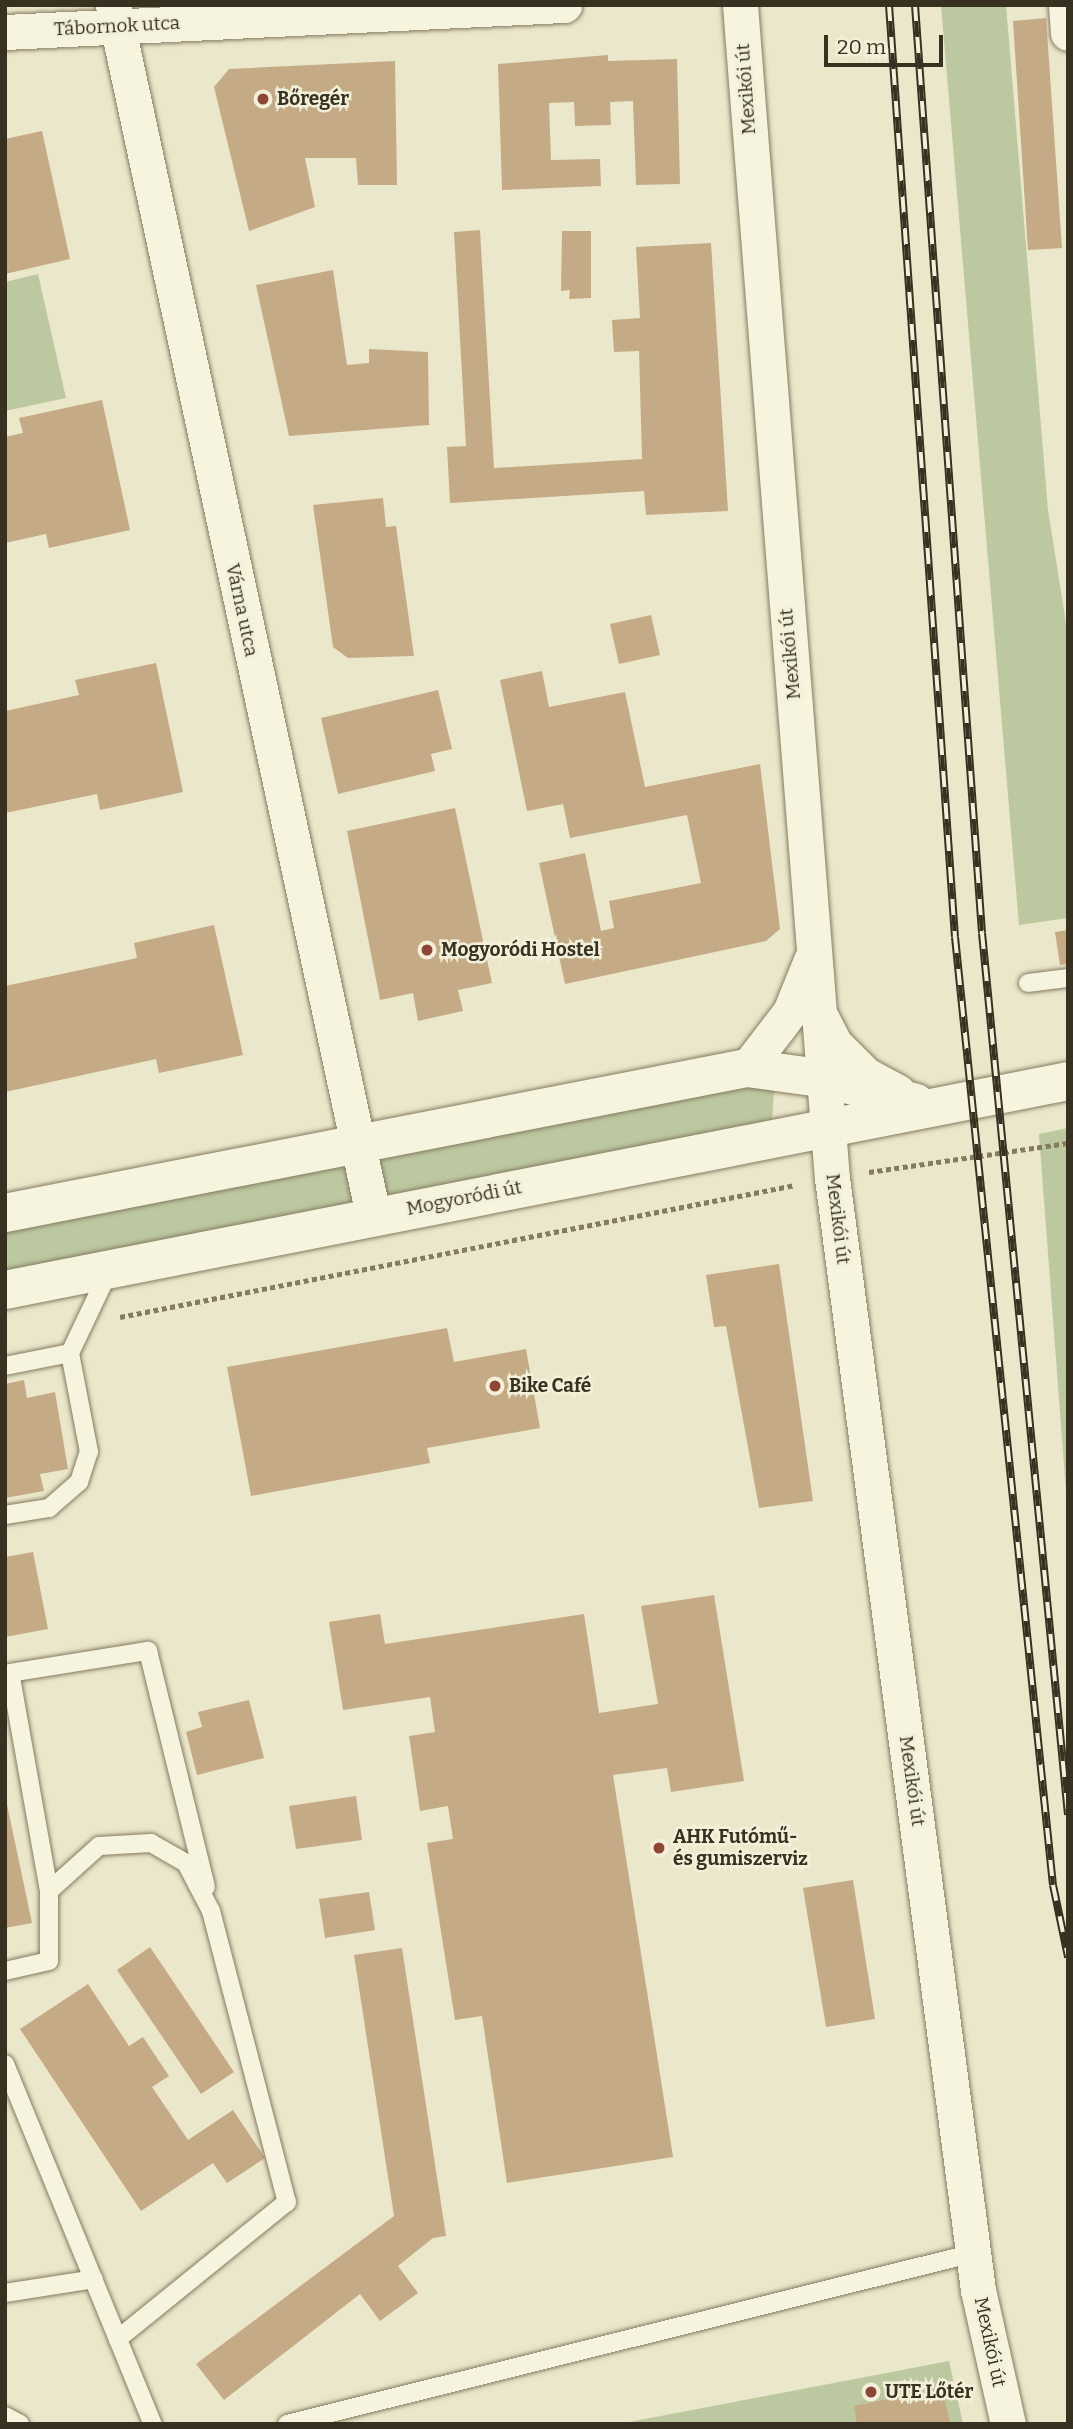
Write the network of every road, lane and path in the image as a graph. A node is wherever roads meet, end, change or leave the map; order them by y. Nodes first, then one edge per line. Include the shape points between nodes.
1 (564, 5) edge
2 (740, 5) edge
3 (1066, 5) edge
4 (115, 15) edge
5 (5, 32) edge
6 (1068, 33) edge
7 (814, 953) junction
8 (1068, 978) edge
9 (1028, 983) dead end
10 (819, 1013) junction
11 (747, 1068) junction
12 (828, 1079) junction
13 (1068, 1081) edge
14 (922, 1105) junction
15 (829, 1125) junction
16 (1068, 1143) edge
17 (356, 1144) junction
18 (832, 1178) junction
19 (5, 1213) edge
20 (373, 1215) junction
21 (110, 1269) junction
22 (5, 1290) edge
23 (86, 1323) junction
24 (70, 1353) junction
25 (5, 1366) edge
26 (5, 1515) edge
27 (49, 1891) junction
28 (211, 1910) junction
29 (5, 1971) edge
30 (5, 2064) edge
31 (974, 2253) junction
32 (94, 2279) junction
33 (5, 2293) edge
34 (118, 2339) junction
35 (5, 2416) edge
36 (20, 2424) edge
37 (153, 2424) edge
38 (287, 2424) edge
39 (1008, 2424) edge

1 - 4 street, Tábornok utca
2 - 7 street, Mexikói út
3 - 6 street
4 - 5 street, Tábornok utca
4 - 17 street, Várna utca
7 - 10 street, Mexikói út
7 - 11 street via 790,1012
8 - 9 lane
10 - 12 street, Mexikói út
10 - 14 street via 835,1044 866,1075
11 - 12 street, Mogyoródi út
11 - 17 street, Mogyoródi út
12 - 14 street, Mogyoródi út
12 - 15 street, Mexikói út
13 - 14 street, Mogyoródi út
14 - 15 street, Mogyoródi út
15 - 18 street, Mexikói út
15 - 20 street, Mogyoródi út
16 - 18 path
17 - 19 street, Mogyoródi út
17 - 20 street, Várna utca
18 - 23 path
18 - 31 street, Mexikói út
20 - 21 street, Mogyoródi út
21 - 22 street, Mogyoródi út
21 - 23 lane
23 - 24 lane
24 - 25 lane
24 - 26 lane via 89,1452 79,1482 49,1508
27 - 28 lane via 99,1846 151,1843 186,1863
27 - 28 lane via 10,1674 148,1651
27 - 29 lane via 49,1961
28 - 34 lane via 286,2202
30 - 32 lane
31 - 38 lane
31 - 39 street, Mexikói út
32 - 33 lane
32 - 34 lane
34 - 37 lane
35 - 36 lane

